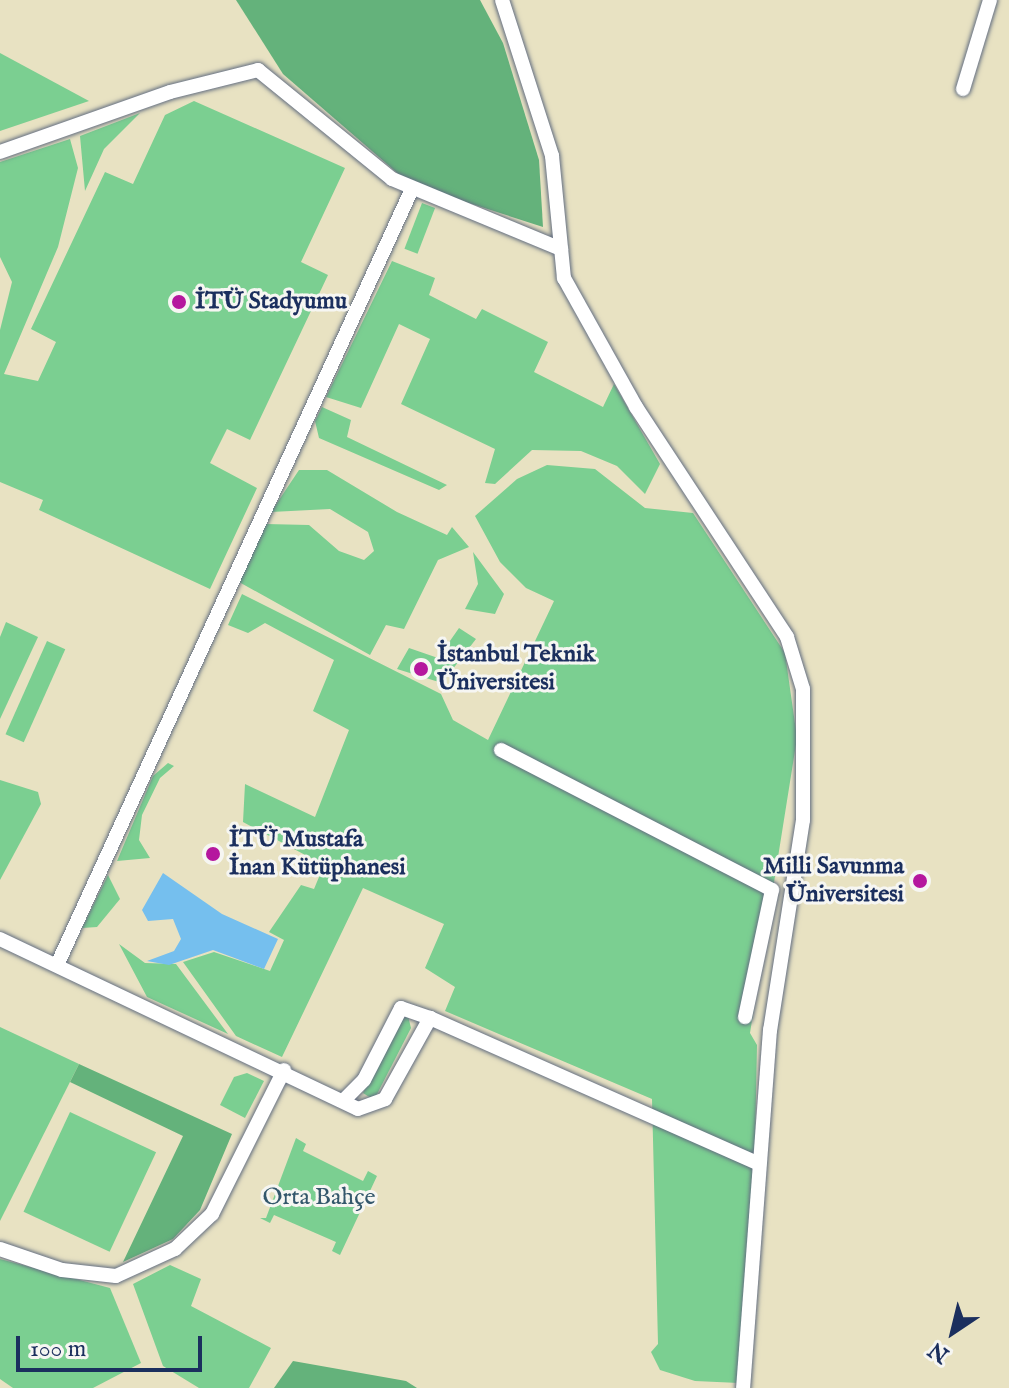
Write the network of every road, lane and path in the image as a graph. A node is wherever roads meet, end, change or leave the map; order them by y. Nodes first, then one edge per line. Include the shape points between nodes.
1 (502, 0) edge
2 (990, 0) edge
3 (963, 89) dead end
4 (0, 152) edge
5 (412, 189) junction
6 (561, 249) junction
7 (501, 750) dead end
8 (0, 939) edge
9 (57, 965) junction
10 (745, 1017) dead end
11 (430, 1018) junction
12 (284, 1070) junction
13 (346, 1098) junction
14 (759, 1164) junction
15 (0, 1249) edge
16 (743, 1388) edge

1 - 6 street via 552,156
2 - 3 street
4 - 5 street via 170,92 258,70
5 - 6 street
5 - 9 street
6 - 14 street via 564,278 608,359 787,637 801,679 807,720 803,820 770,1030
7 - 10 street via 772,890
8 - 9 street
9 - 12 street
11 - 13 street via 401,1008 364,1080
11 - 13 street via 385,1099 358,1109
11 - 14 street
12 - 13 street
12 - 15 street via 212,1214 175,1249 116,1276 62,1270
14 - 16 street

